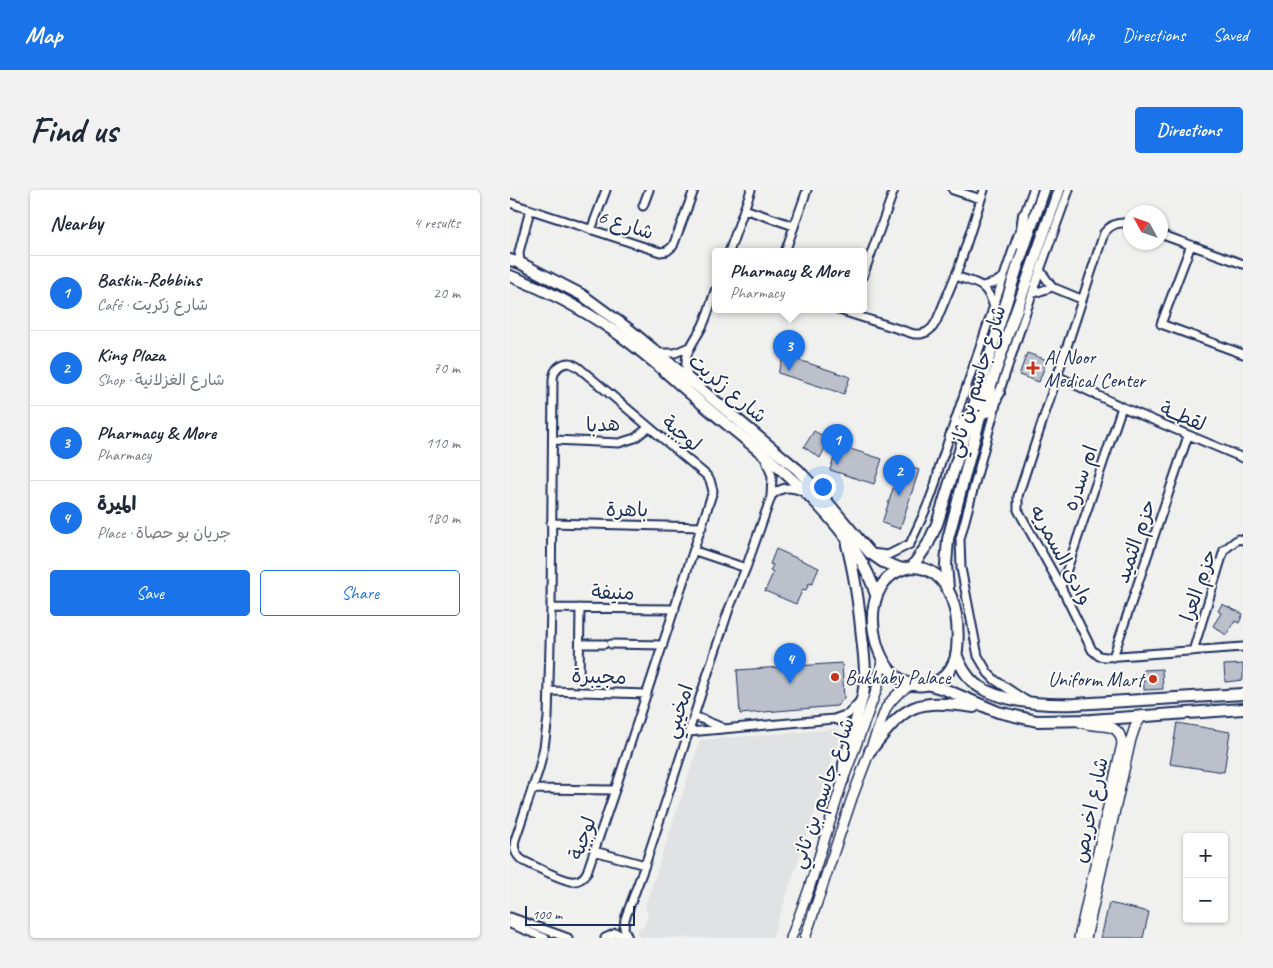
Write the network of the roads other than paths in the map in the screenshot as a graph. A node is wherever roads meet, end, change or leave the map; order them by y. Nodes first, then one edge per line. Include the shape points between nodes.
1 (606, 190) edge
2 (649, 190) edge
3 (694, 190) edge
4 (751, 190) edge
5 (807, 190) edge
6 (894, 190) edge
7 (952, 190) edge
8 (984, 190) edge
9 (1033, 190) edge
10 (1044, 190) edge
11 (1059, 190) edge
12 (1069, 190) edge
13 (981, 200) junction
14 (510, 203) edge
15 (643, 206) dead end
16 (744, 209) junction
17 (530, 210) junction
18 (1024, 216) junction
19 (1123, 222) edge
20 (794, 226) junction
21 (592, 230) junction
22 (1168, 237) edge
23 (1191, 245) junction
24 (730, 248) edge
25 (786, 248) edge
26 (514, 261) edge
27 (1243, 264) edge
28 (867, 265) edge
29 (1017, 268) junction
30 (1040, 270) junction
31 (510, 276) edge
32 (955, 276) junction
33 (1004, 277) junction
34 (983, 286) junction
35 (1052, 287) junction
36 (1032, 294) junction
37 (1082, 299) junction
38 (712, 300) edge
39 (994, 308) junction
40 (856, 313) edge
41 (689, 347) junction
42 (659, 353) junction
43 (1243, 354) edge
44 (1057, 376) junction
45 (688, 377) junction
46 (999, 393) junction
47 (1122, 407) junction
48 (970, 415) junction
49 (979, 421) junction
50 (649, 427) junction
51 (951, 436) junction
52 (1188, 436) junction
53 (554, 440) junction
54 (763, 454) junction
55 (1243, 458) edge
56 (806, 493) junction
57 (771, 496) junction
58 (551, 523) junction
59 (702, 527) junction
60 (845, 536) junction
61 (1243, 540) edge
62 (694, 551) junction
63 (870, 553) junction
64 (746, 568) junction
65 (907, 568) junction
66 (1061, 587) junction
67 (948, 588) junction
68 (876, 596) junction
69 (551, 608) junction
70 (580, 608) junction
71 (675, 609) junction
72 (580, 644) junction
73 (663, 645) junction
74 (1243, 647) edge
75 (1193, 651) junction
76 (956, 654) junction
77 (1113, 657) junction
78 (882, 659) junction
79 (579, 678) dead end
80 (913, 684) junction
81 (926, 684) junction
82 (550, 691) junction
83 (647, 694) junction
84 (1243, 694) edge
85 (863, 695) junction
86 (1027, 701) junction
87 (988, 708) junction
88 (1243, 708) edge
89 (694, 716) junction
90 (1142, 716) junction
91 (834, 719) junction
92 (1078, 721) junction
93 (722, 728) junction
94 (689, 732) junction
95 (853, 732) junction
96 (870, 751) junction
97 (843, 780) junction
98 (532, 789) junction
99 (615, 790) junction
100 (594, 851) junction
101 (645, 865) junction
102 (510, 916) edge
103 (625, 920) junction
104 (510, 924) edge
105 (607, 937) edge
106 (805, 937) edge
107 (545, 938) edge
108 (568, 938) edge
109 (627, 938) edge
110 (791, 938) edge
111 (1079, 938) edge
112 (1086, 938) edge

1 - 21 street
2 - 15 street
3 - 21 street, شارع 6 via 673,246 667,251 660,252
4 - 16 street
5 - 20 street
6 - 28 street
7 - 13 street
8 - 13 street
9 - 18 street
10 - 29 main road, شارع جاسم بن ثاني
11 - 49 main road, شارع جاسم بن ثاني
12 - 30 street
13 - 32 street
14 - 17 street, شارع 6
16 - 20 street
16 - 24 street
17 - 21 street, شارع 6
17 - 26 street
18 - 29 main road
18 - 33 street
19 - 37 street, وادى السمريه via 1115,224 1104,233
20 - 25 street
22 - 23 street
23 - 27 street
23 - 43 street via 1161,324
26 - 42 main road, شارع زكريت via 582,295
29 - 48 main road, شارع جاسم بن ثاني
30 - 35 street
30 - 36 street
31 - 54 main road, شارع زكريت via 556,296 622,336
32 - 34 street
32 - 40 street via 936,322 927,332 914,334
33 - 34 street
33 - 39 street
34 - 39 street
35 - 36 street
35 - 37 street
36 - 46 street
37 - 44 street, وادى السمريه
38 - 41 street via 703,325
39 - 51 street
41 - 42 street via 675,353
41 - 45 street
42 - 45 main road, شارع زكريت
44 - 47 street, لقطــة
44 - 66 street, وادى السمريه via 1017,503
45 - 63 main road, شارع زكريت via 798,470
46 - 49 main road
46 - 86 street via 959,552 978,656 995,680
47 - 52 street, لقطــة
47 - 66 street, ام سدره
48 - 51 main road
48 - 65 main road, شارع جاسم بن ثاني via 928,544
49 - 67 main road, شارع جاسم بن ثاني via 948,539
50 - 53 street, هدبا via 635,438 619,443
50 - 53 street, لوجبة via 578,367 566,363 553,375
50 - 59 street, لوجبة via 710,480 713,491
51 - 63 street via 939,468 934,494 910,544 888,555
52 - 55 street, لقطــة
52 - 77 street, حزم الثميد
53 - 58 street, لوجبة
54 - 56 main road, شارع زكريت
54 - 57 street, امخيبي via 772,476
56 - 57 street via 788,487
56 - 60 main road, شارع زكريت
57 - 64 street, امخيبي
58 - 59 street, باهرة
58 - 69 street, لوجبة
59 - 62 street, لوجبة
60 - 68 main road, شارع زكريت via 867,571
60 - 85 main road via 858,600 864,659
61 - 75 street, حزم العرا via 1238,539 1224,550
62 - 64 street
62 - 71 street, لوجبة
63 - 65 main road, شارع زكريت via 883,562
64 - 89 street, امخيبي
65 - 67 main road via 932,572
65 - 68 main road via 888,577
66 - 77 street, وادى السمريه via 1092,650 1102,657
67 - 76 main road via 957,629
68 - 78 main road via 875,634
69 - 70 street, منيفة
69 - 82 street, لوجبة
70 - 71 street, منيفة
70 - 72 street
71 - 73 street, لوجبة
72 - 73 street
72 - 79 street
73 - 83 street, لوجبة
74 - 75 street, وادى السمريه
75 - 77 street, وادى السمريه
76 - 81 main road via 946,674
76 - 86 main road via 975,683 996,694
78 - 80 main road via 893,674
78 - 97 street, شارع جاسم بن ثاني via 879,682
80 - 81 main road
80 - 96 street, شارع جاسم بن ثاني via 893,697
81 - 87 main road
82 - 83 street, مجيبرة
82 - 98 street, لوجبة via 544,747
83 - 99 street, لوجبة
84 - 86 main road via 1075,704
85 - 91 street via 852,711
85 - 95 main road
87 - 92 main road via 1015,717
87 - 96 main road via 942,703 917,706 898,717
88 - 90 main road
89 - 93 street
89 - 94 street, امخيبي
90 - 92 main road
90 - 112 street, شارع اخريص via 1131,739
91 - 93 street
91 - 95 street via 846,723
92 - 111 street, شارع اخريص via 1089,726 1110,726 1122,738
93 - 94 street
94 - 101 street, امخيبي
95 - 97 main road
96 - 106 street, شارع جاسم بن ثاني
97 - 110 street, شارع جاسم بن ثاني
98 - 99 street
98 - 100 street, لوجبة via 514,844 519,858 576,881 585,876
99 - 100 street, لوجبة
100 - 101 street
101 - 103 street, امخيبي
102 - 108 street
103 - 105 street, امخيبي
103 - 109 street, امخيبي
104 - 107 street
105 - 109 street via 621,934

